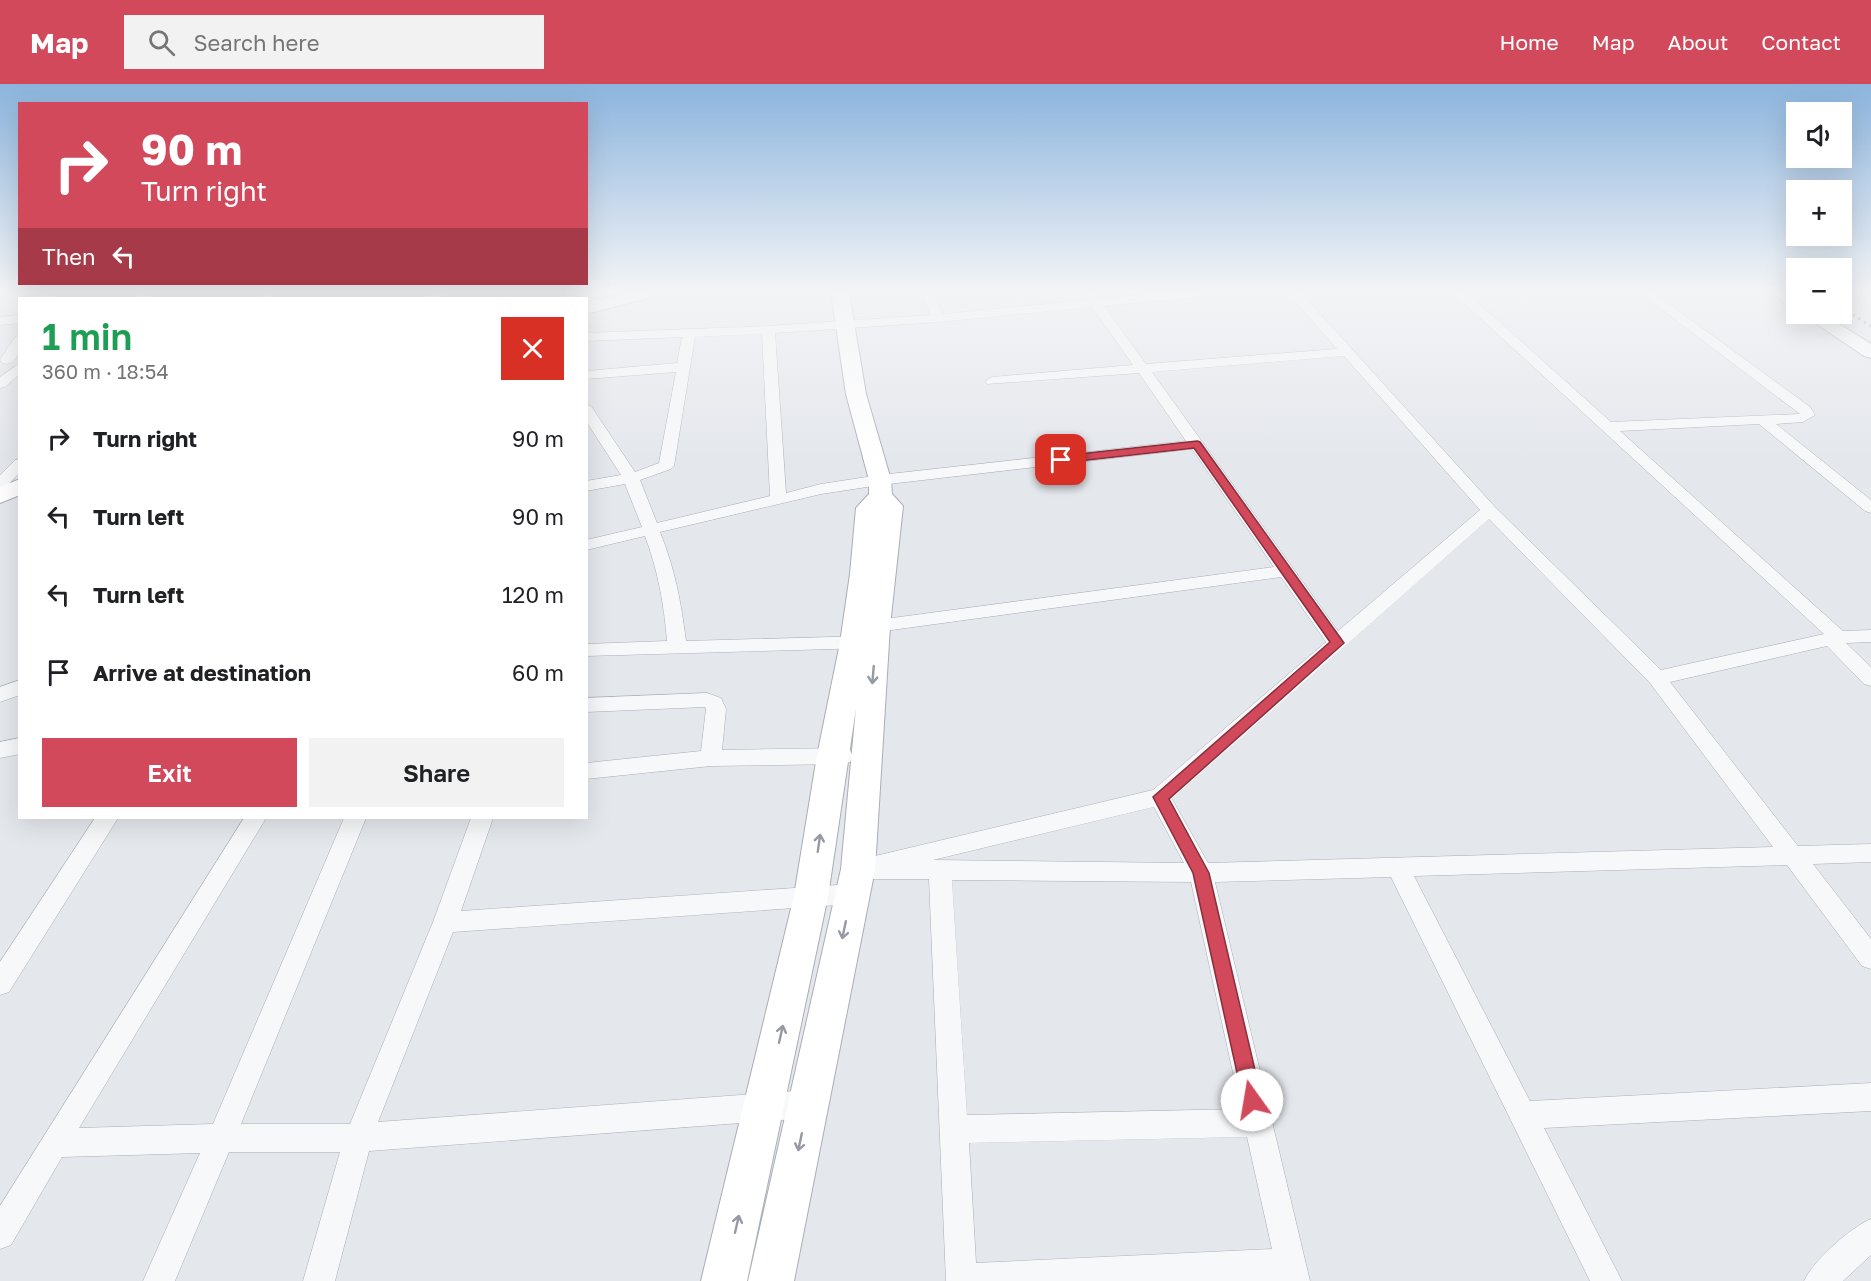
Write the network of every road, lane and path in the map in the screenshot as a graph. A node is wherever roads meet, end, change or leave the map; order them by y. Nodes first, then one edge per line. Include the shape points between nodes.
1 (686, 349) edge
2 (769, 349) edge
3 (848, 349) edge
4 (1129, 349) edge
5 (1346, 349) edge
6 (1520, 349) edge
7 (1722, 349) edge
8 (1349, 352) junction
9 (683, 366) junction
10 (1142, 367) junction
11 (18, 369) edge
12 (588, 375) edge
13 (992, 381) dead end
14 (0, 384) edge
15 (588, 412) edge
16 (1763, 420) junction
17 (1606, 427) junction
18 (1197, 444) junction
19 (18, 466) edge
20 (631, 478) junction
21 (0, 484) edge
22 (588, 486) edge
23 (18, 487) edge
24 (881, 488) junction
25 (0, 496) edge
26 (778, 499) junction
27 (1871, 507) edge
28 (1489, 510) junction
29 (652, 530) junction
30 (588, 545) edge
31 (1286, 571) junction
32 (1871, 636) edge
33 (869, 637) junction
34 (1835, 638) junction
35 (1337, 643) junction
36 (676, 648) junction
37 (588, 650) edge
38 (1657, 678) junction
39 (1871, 679) edge
40 (18, 688) edge
41 (0, 695) edge
42 (588, 705) edge
43 (18, 746) edge
44 (0, 750) edge
45 (867, 755) junction
46 (832, 756) junction
47 (711, 758) junction
48 (588, 771) edge
49 (1160, 797) junction
50 (106, 819) edge
51 (254, 819) edge
52 (355, 819) edge
53 (482, 819) edge
54 (1871, 853) edge
55 (1790, 854) junction
56 (1397, 866) junction
57 (940, 870) junction
58 (1201, 873) junction
59 (855, 882) junction
60 (811, 896) junction
61 (445, 922) junction
62 (1871, 958) edge
63 (0, 984) edge
64 (1871, 1097) edge
65 (808, 1104) junction
66 (764, 1108) junction
67 (1522, 1115) junction
68 (1258, 1123) junction
69 (954, 1129) junction
70 (221, 1138) junction
71 (358, 1138) junction
72 (54, 1143) junction
73 (0, 1234) edge
74 (1871, 1234) edge
75 (1292, 1273) edge
76 (962, 1280) edge
77 (159, 1281) edge
78 (318, 1281) edge
79 (724, 1281) edge
80 (771, 1281) edge
81 (1606, 1281) edge
82 (1820, 1281) edge

1 - 9 street
2 - 26 street
3 - 24 street
4 - 10 street
5 - 8 street
6 - 17 street
7 - 16 street via 1808,415
8 - 10 street
8 - 28 street
9 - 12 street
9 - 20 street via 666,466
10 - 13 street
10 - 18 street
11 - 14 street
15 - 20 street
16 - 17 street
16 - 27 street
17 - 34 street
18 - 24 street
18 - 31 street
19 - 21 street
20 - 22 street
20 - 29 street
23 - 25 street
24 - 26 street via 821,489
24 - 33 street via 891,506
26 - 29 street
28 - 35 street
28 - 38 street
29 - 30 street
29 - 36 street via 672,597
31 - 33 street
31 - 35 street
32 - 34 street
33 - 36 street
33 -> 45 street
33 - 46 street
34 - 38 street
34 - 39 street
35 - 49 street
36 - 37 street
38 - 55 street
40 - 41 street
42 - 47 street via 707,700 716,710
43 - 44 street
45 - 46 street
45 - 59 street
46 - 47 street
60 -> 46 street
47 - 48 street
49 - 58 street
49 - 59 street
50 - 63 street
51 - 72 street
52 - 70 street
53 - 61 street
54 - 55 street
55 - 56 street
55 - 62 street
56 - 58 street
56 - 67 street
57 - 58 street
57 - 59 street
57 - 69 street
58 - 68 street
59 - 60 street
59 -> 65 street
60 - 61 street
66 -> 60 street
61 - 71 street
64 - 67 street
65 - 66 street
65 -> 80 street
66 - 71 street
79 -> 66 street
67 - 81 street
68 - 69 street
68 - 75 street
69 - 76 street
70 - 71 street
70 - 72 street
70 - 77 street
71 - 78 street
72 - 73 street
74 - 82 street
75 - 76 street

